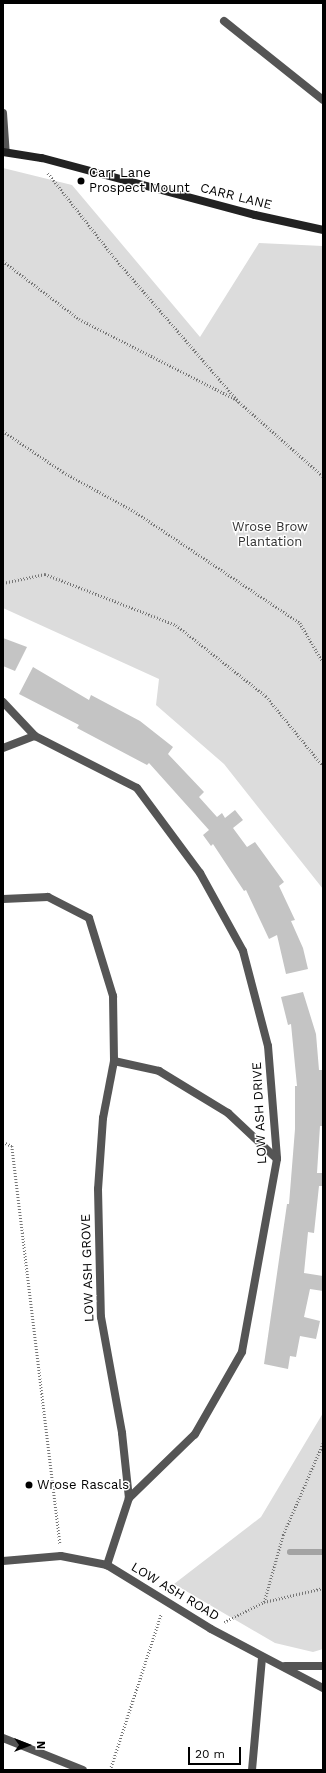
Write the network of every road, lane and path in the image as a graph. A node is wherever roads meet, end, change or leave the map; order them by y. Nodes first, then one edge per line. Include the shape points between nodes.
1 (224, 21) dead end
2 (323, 100) edge
3 (3, 113) edge
4 (5, 152) edge
5 (42, 158) junction
6 (323, 230) edge
7 (3, 261) edge
8 (239, 402) junction
9 (3, 431) edge
10 (323, 476) edge
11 (3, 583) edge
12 (323, 662) edge
13 (3, 702) edge
14 (35, 736) junction
15 (3, 748) edge
16 (323, 766) edge
17 (3, 899) edge
18 (114, 1061) junction
19 (3, 1142) edge
20 (277, 1159) junction
21 (323, 1443) edge
22 (129, 1498) junction
23 (61, 1556) junction
24 (3, 1561) edge
25 (107, 1564) junction
26 (323, 1588) edge
27 (165, 1602) junction
28 (264, 1602) junction
29 (211, 1629) junction
30 (262, 1657) junction
31 (284, 1666) junction
32 (323, 1666) edge
33 (323, 1688) edge
34 (3, 1738) edge
35 (83, 1770) edge
36 (110, 1770) edge
37 (252, 1770) edge

1 - 2 street
3 - 4 street
4 - 5 street, CARR LANE
5 - 6 street, CARR LANE
5 - 8 path via 46,171 113,256
7 - 8 path via 79,319
8 - 10 path
9 - 12 path via 63,472 134,511 300,623
11 - 16 path via 45,574 176,625 266,696
13 - 14 street, LOW ASH DRIVE
14 - 15 street
14 - 20 street, LOW ASH DRIVE via 137,788 200,873 243,951 268,1046
17 - 18 street, LOW ASH GROVE via 48,897 89,918 113,996
18 - 20 street via 159,1071 228,1113
18 - 22 street, LOW ASH GROVE via 103,1118 98,1189 101,1317 122,1433
19 - 23 path via 12,1146
20 - 22 street, LOW ASH DRIVE via 242,1352 195,1434
21 - 28 path via 283,1535
22 - 25 street, LOW ASH DRIVE
23 - 24 street, LOW ASH ROAD
23 - 25 street, LOW ASH ROAD
25 - 27 street, LOW ASH ROAD
26 - 28 path
27 - 29 street, LOW ASH ROAD
27 - 36 path
28 - 29 path
29 - 30 street, LOW ASH ROAD
30 - 31 street, LOW ASH ROAD
30 - 37 street
31 - 32 street
31 - 33 street, LOW ASH ROAD
34 - 35 street

